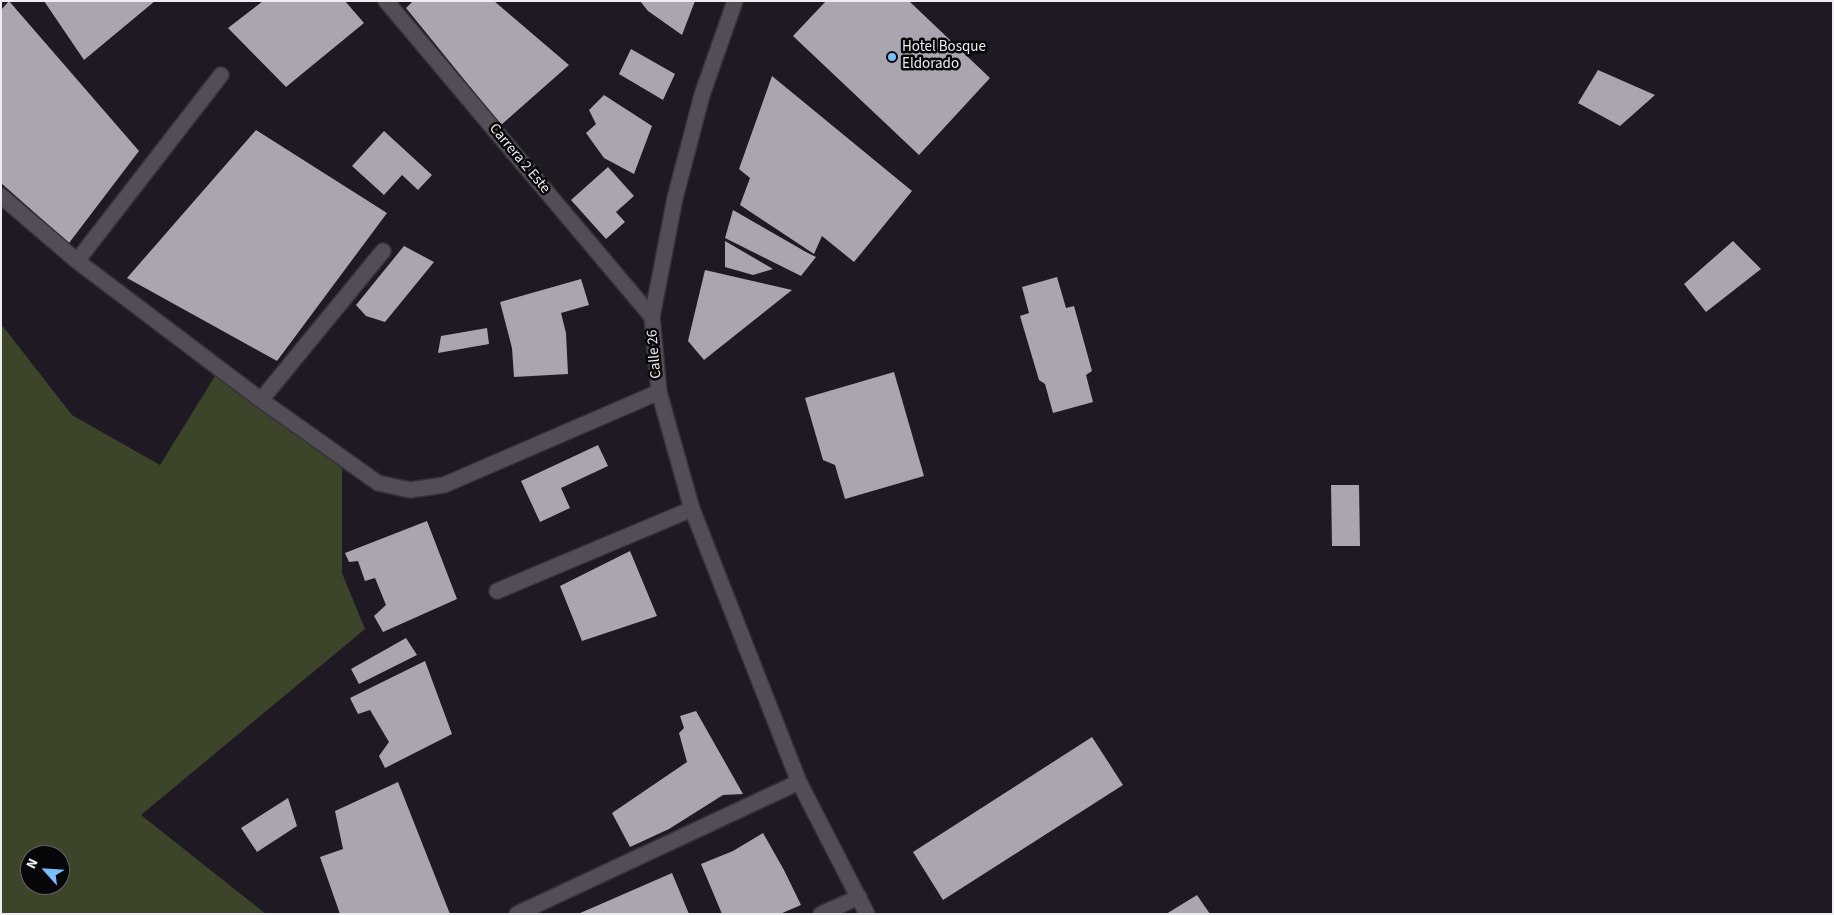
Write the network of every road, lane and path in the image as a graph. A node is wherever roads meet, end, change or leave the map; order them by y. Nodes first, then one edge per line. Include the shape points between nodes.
1 (386, 1) edge
2 (735, 1) edge
3 (221, 74) dead end
4 (1, 196) edge
5 (383, 251) dead end
6 (77, 261) junction
7 (652, 317) junction
8 (659, 392) junction
9 (261, 400) junction
10 (692, 509) junction
11 (496, 591) dead end
12 (799, 782) junction
13 (860, 897) junction
14 (517, 914) edge
15 (820, 914) edge
16 (867, 914) edge

1 - 7 street, Carrera 2 Este
2 - 7 street, Calle 26 via 702,95 674,198
3 - 6 street
4 - 6 street
5 - 9 street
6 - 9 street
7 - 8 street, Calle 26
8 - 9 street via 444,485 410,490 378,483
8 - 10 street, Calle 26
10 - 11 street
10 - 12 street, Calle 26
12 - 13 street, Calle 26
12 - 14 street
13 - 15 street
13 - 16 street, Calle 26

